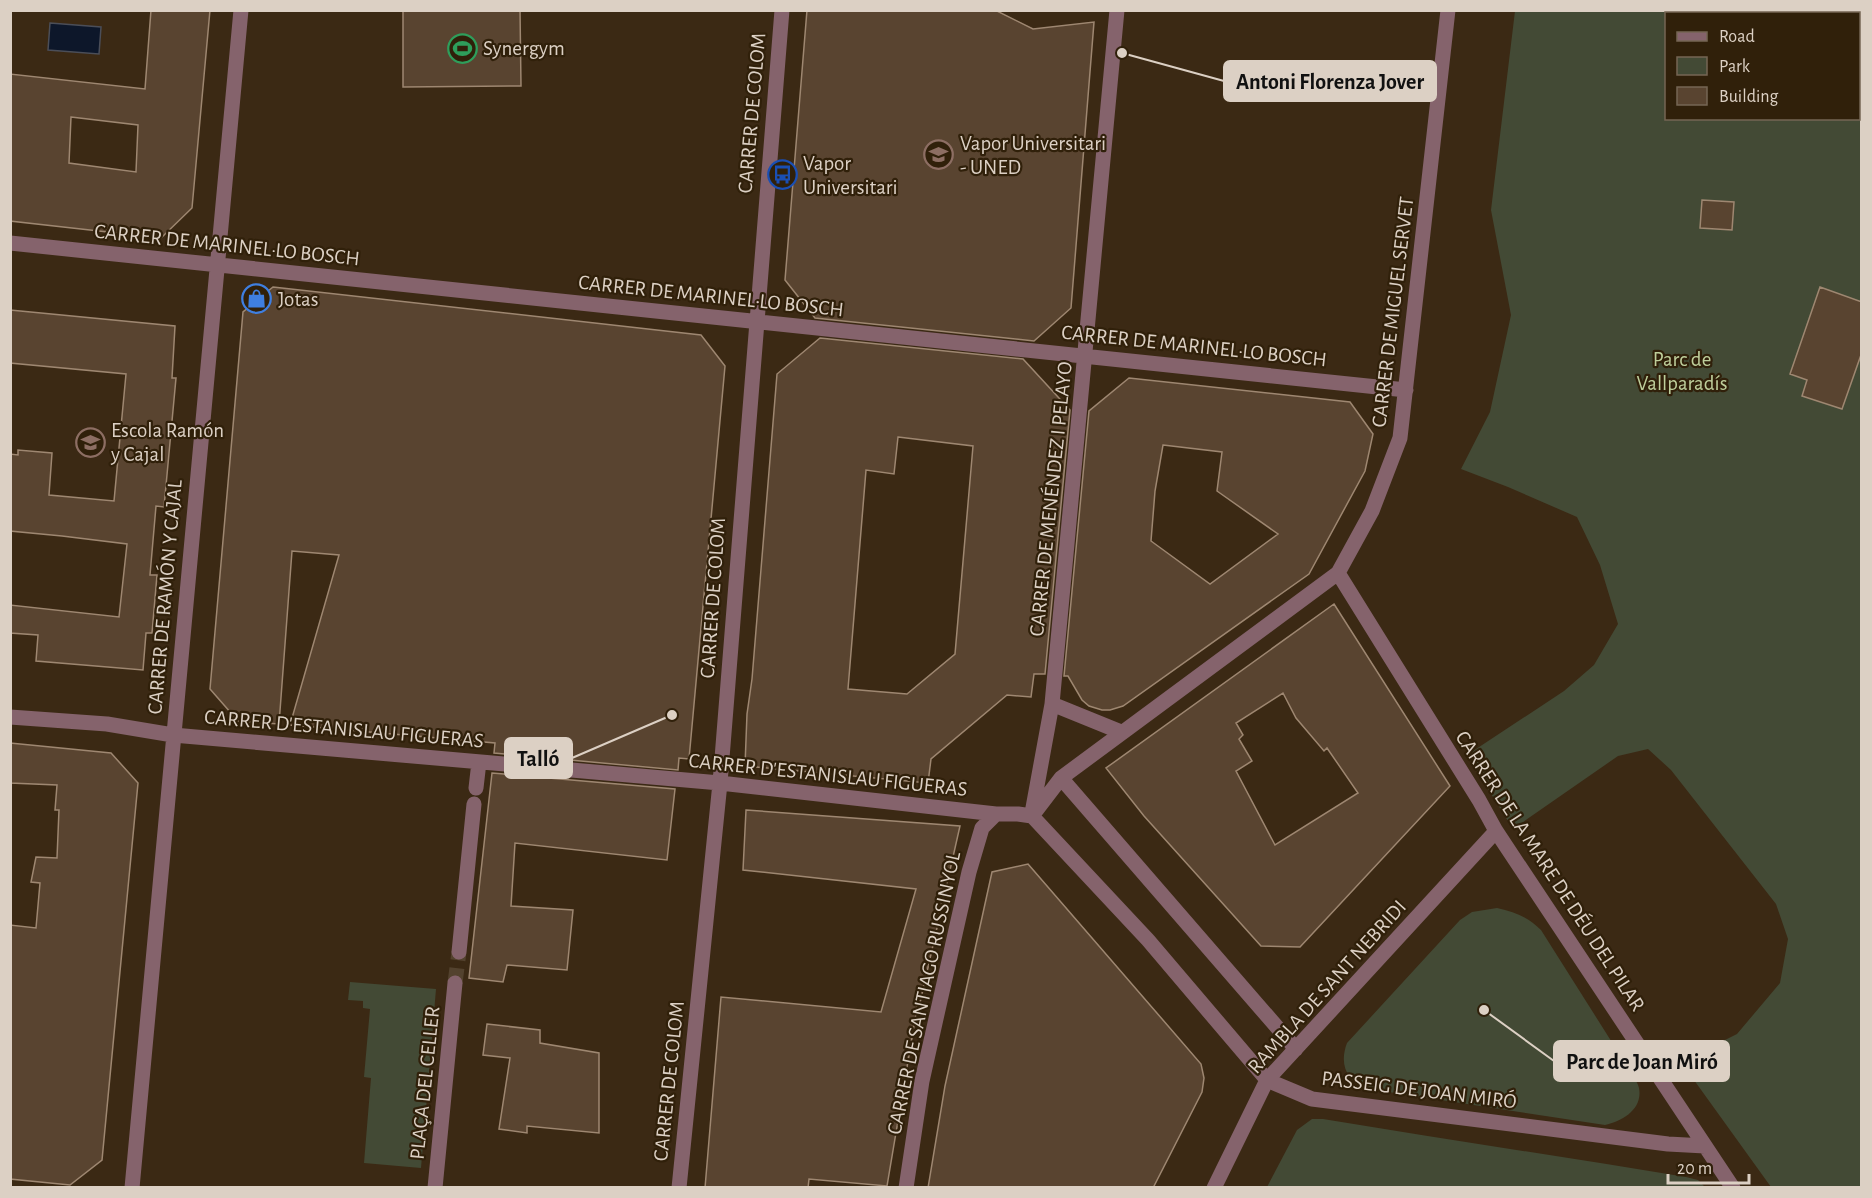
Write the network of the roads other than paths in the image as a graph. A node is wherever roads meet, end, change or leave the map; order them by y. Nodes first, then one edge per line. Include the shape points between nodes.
1 (242, 10) edge
2 (782, 10) edge
3 (1117, 10) edge
4 (1448, 10) edge
5 (10, 243) edge
6 (218, 266) junction
7 (756, 322) junction
8 (1086, 355) junction
9 (1406, 390) junction
10 (1338, 573) junction
11 (1052, 704) junction
12 (10, 717) edge
13 (1121, 732) junction
14 (173, 735) junction
15 (479, 762) junction
16 (1061, 778) junction
17 (720, 783) junction
18 (476, 788) dead end
19 (474, 804) dead end
20 (996, 814) junction
21 (1032, 816) junction
22 (1496, 831) junction
23 (459, 952) tunnel mouth
24 (455, 983) tunnel mouth
25 (1296, 1049) junction
26 (1267, 1080) junction
27 (1705, 1146) junction
28 (132, 1188) edge
29 (435, 1188) edge
30 (679, 1188) edge
31 (906, 1188) edge
32 (1214, 1188) edge
33 (1733, 1188) edge

1 - 6 street, CARRER DE RAMÓN Y CAJAL
2 - 7 street, CARRER DE COLOM
3 - 8 street, CARRER DE MENÉNDEZ I PELAYO
4 - 9 street, CARRER DE MIGUEL SERVET
5 - 6 street, CARRER DE MARINEL·LO BOSCH
6 - 7 street, CARRER DE MARINEL·LO BOSCH
6 - 14 street, CARRER DE RAMÓN Y CAJAL
7 - 8 street, CARRER DE MARINEL·LO BOSCH
7 - 17 street, CARRER DE COLOM
8 - 9 street, CARRER DE MARINEL·LO BOSCH
8 - 11 street, CARRER DE MENÉNDEZ I PELAYO
9 - 10 street, CARRER DE MIGUEL SERVET via 1400,438 1372,511
10 - 13 street, CARRER DE MIGUEL SERVET
10 - 22 street, CARRER DE LA MARE DE DÉU DEL PILAR
11 - 13 street
11 - 21 street, CARRER DE MENÉNDEZ I PELAYO
12 - 14 street, CARRER D'ESTANISLAU FIGUERAS via 108,724
13 - 16 street, CARRER DE MIGUEL SERVET
14 - 15 street, CARRER D'ESTANISLAU FIGUERAS
14 - 28 street, CARRER DE RAMÓN Y CAJAL
15 - 17 street, CARRER D'ESTANISLAU FIGUERAS
15 - 18 street
16 - 21 street, CARRER DE MIGUEL SERVET
16 - 25 street, PASSEIG DE JOAN MIRÓ
17 - 20 street, CARRER D'ESTANISLAU FIGUERAS
17 - 30 street, CARRER DE COLOM
19 - 23 street
20 - 21 street, CARRER D'ESTANISLAU FIGUERAS
20 - 31 street, CARRER DE SANTIAGO RUSSINYOL via 982,828 969,872 922,1081
21 - 26 street, PASSEIG DE JOAN MIRÓ via 1148,940
22 - 25 street, RAMBLA DE SANT NEBRIDI
22 - 27 street, CARRER DE LA MARE DE DÉU DEL PILAR
24 - 29 street, PLAÇA DEL CELLER
25 - 26 street, RAMBLA DE SANT NEBRIDI
26 - 27 street, PASSEIG DE JOAN MIRÓ via 1312,1099
26 - 32 street, RAMBLA DE SANT NEBRIDI
27 - 33 street, CARRER DE LA MARE DE DÉU DEL PILAR

